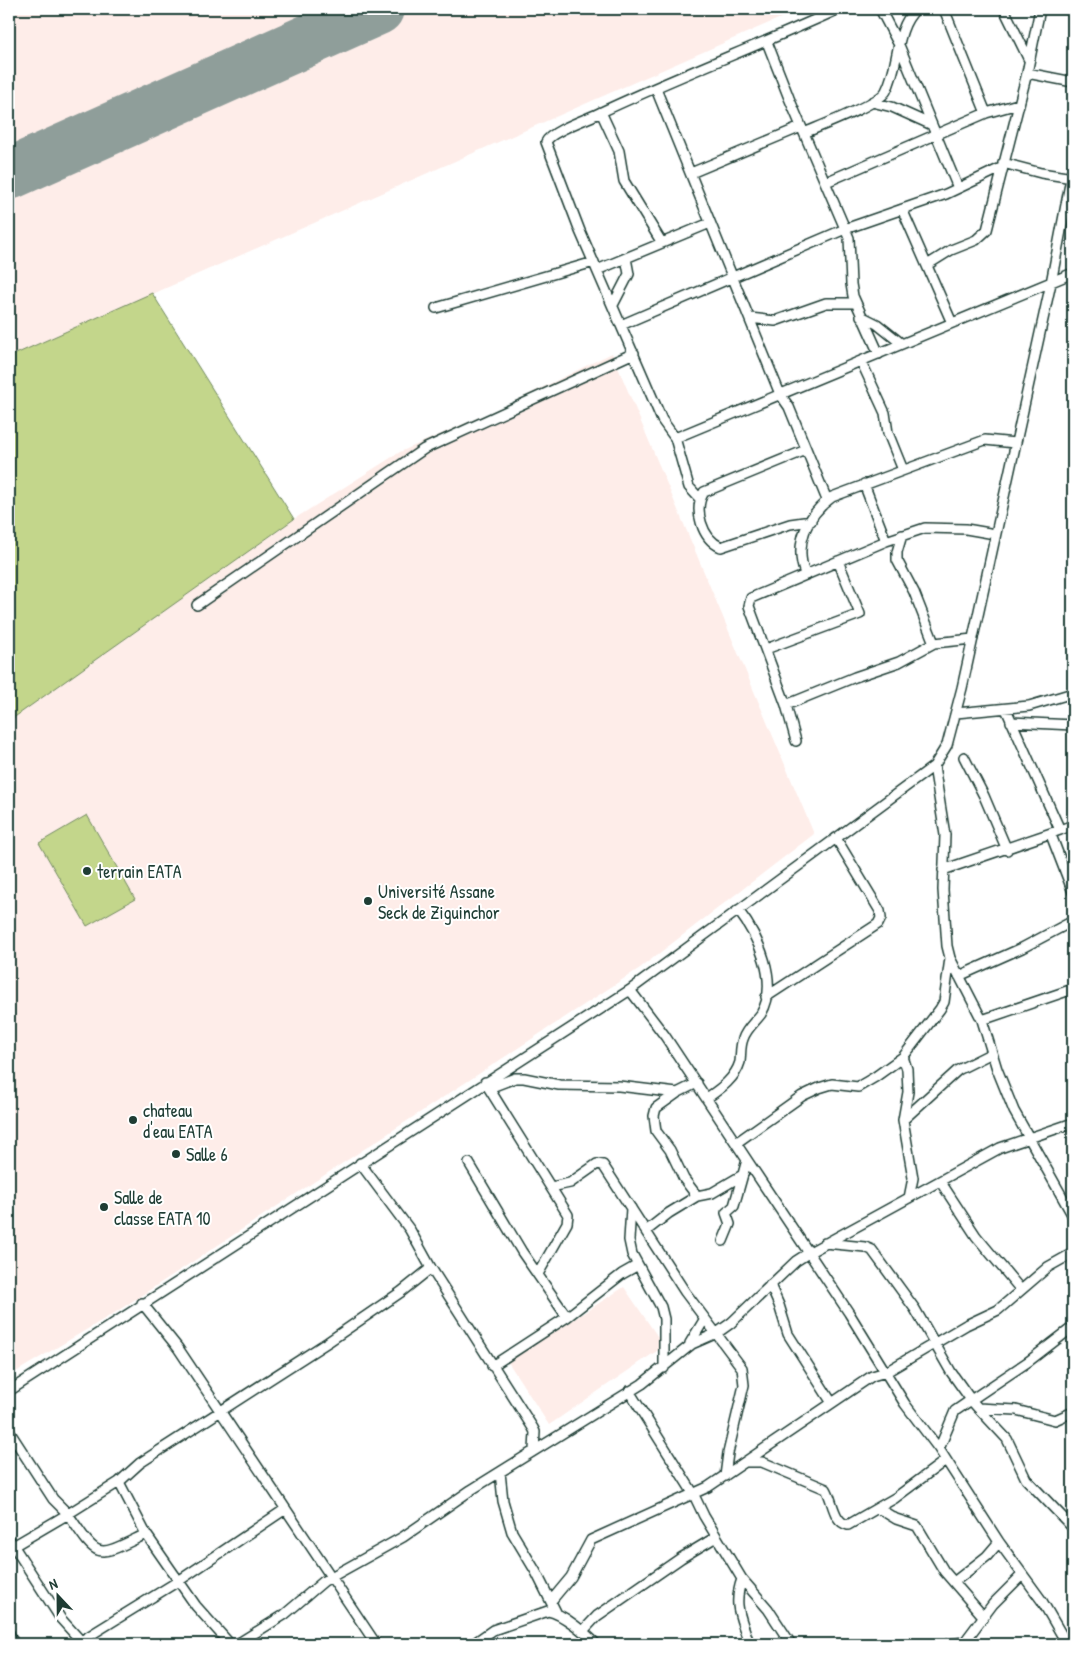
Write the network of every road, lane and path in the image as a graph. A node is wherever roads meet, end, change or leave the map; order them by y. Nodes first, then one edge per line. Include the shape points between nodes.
1 (839, 9) edge
2 (880, 9) edge
3 (916, 9) edge
4 (944, 9) edge
5 (1004, 9) edge
6 (1040, 9) edge
7 (768, 42) junction
8 (899, 45) junction
9 (1029, 60) junction
10 (1027, 74) junction
11 (1073, 82) edge
12 (656, 89) junction
13 (886, 92) junction
14 (920, 98) junction
15 (872, 102) junction
16 (1018, 104) junction
17 (892, 107) junction
18 (601, 112) junction
19 (986, 113) junction
20 (916, 118) junction
21 (932, 125) junction
22 (803, 130) junction
23 (936, 134) junction
24 (1002, 166) junction
25 (1073, 168) edge
26 (691, 173) junction
27 (1072, 179) edge
28 (826, 182) junction
29 (958, 188) junction
30 (902, 209) junction
31 (710, 223) junction
32 (846, 230) junction
33 (662, 243) junction
34 (626, 258) junction
35 (927, 265) junction
36 (596, 266) junction
37 (1073, 273) edge
38 (734, 278) junction
39 (1051, 283) junction
40 (856, 303) junction
41 (612, 305) junction
42 (436, 308) dead end
43 (861, 316) junction
44 (750, 318) junction
45 (952, 323) junction
46 (621, 325) junction
47 (902, 344) junction
48 (634, 353) junction
49 (879, 354) junction
50 (861, 361) junction
51 (780, 394) junction
52 (675, 438) junction
53 (1015, 443) junction
54 (806, 450) junction
55 (903, 470) junction
56 (864, 484) junction
57 (700, 499) junction
58 (827, 500) junction
59 (811, 521) junction
60 (995, 534) junction
61 (902, 535) junction
62 (886, 541) junction
63 (838, 561) junction
64 (805, 574) junction
65 (198, 604) dead end
66 (972, 639) junction
67 (934, 643) junction
68 (766, 649) junction
69 (1073, 693) edge
70 (786, 705) junction
71 (1006, 709) junction
72 (956, 713) junction
73 (1011, 722) junction
74 (1073, 725) edge
75 (796, 742) dead end
76 (964, 757) dead end
77 (934, 766) junction
78 (1073, 825) edge
79 (1060, 830) junction
80 (1052, 835) junction
81 (836, 838) junction
82 (1007, 850) junction
83 (943, 870) junction
84 (1073, 892) edge
85 (738, 910) junction
86 (1073, 921) edge
87 (950, 958) junction
88 (959, 976) junction
89 (1073, 989) edge
90 (630, 990) junction
91 (766, 997) junction
92 (982, 1020) junction
93 (992, 1053) junction
94 (903, 1056) junction
95 (697, 1083) junction
96 (487, 1085) junction
97 (677, 1093) junction
98 (706, 1098) junction
99 (903, 1120) junction
100 (1073, 1123) edge
101 (1030, 1140) junction
102 (736, 1144) junction
103 (747, 1160) junction
104 (360, 1163) junction
105 (469, 1163) dead end
106 (742, 1176) junction
107 (940, 1181) junction
108 (551, 1187) junction
109 (697, 1196) junction
110 (909, 1198) junction
111 (631, 1208) junction
112 (1073, 1216) edge
113 (646, 1231) junction
114 (723, 1241) dead end
115 (825, 1243) junction
116 (810, 1252) junction
117 (1073, 1253) edge
118 (638, 1265) junction
119 (431, 1268) junction
120 (538, 1274) junction
121 (770, 1285) junction
122 (1021, 1290) junction
123 (142, 1303) junction
124 (567, 1317) junction
125 (704, 1320) junction
126 (1073, 1327) edge
127 (717, 1333) junction
128 (935, 1344) junction
129 (687, 1347) junction
130 (492, 1366) junction
131 (664, 1368) junction
132 (886, 1372) junction
133 (9, 1391) edge
134 (629, 1391) junction
135 (971, 1400) junction
136 (832, 1403) junction
137 (978, 1408) junction
138 (219, 1411) junction
139 (1073, 1412) edge
140 (9, 1431) edge
141 (939, 1449) junction
142 (534, 1450) junction
143 (946, 1460) junction
144 (745, 1462) junction
145 (500, 1472) junction
146 (725, 1476) junction
147 (119, 1482) junction
148 (693, 1494) junction
149 (878, 1508) junction
150 (284, 1510) junction
151 (68, 1514) junction
152 (1073, 1528) edge
153 (146, 1534) junction
154 (716, 1536) junction
155 (999, 1542) junction
156 (10, 1544) edge
157 (1022, 1575) junction
158 (330, 1578) junction
159 (742, 1579) junction
160 (180, 1580) junction
161 (954, 1582) junction
162 (551, 1601) junction
163 (557, 1614) junction
164 (983, 1616) junction
165 (583, 1631) junction
166 (9, 1633) edge
167 (82, 1643) edge
168 (964, 1643) edge
169 (14, 1644) edge
170 (230, 1644) edge
171 (237, 1644) edge
172 (376, 1644) edge
173 (473, 1644) edge
174 (596, 1644) edge
175 (749, 1644) edge
176 (791, 1644) edge
177 (949, 1644) edge
178 (1067, 1644) edge

1 - 7 street
2 - 8 street
3 - 8 street via 905,22
4 - 19 street
5 - 9 street
6 - 9 street
7 - 12 street
7 - 22 street
8 - 13 street
8 - 14 street
9 - 10 street
10 - 11 street
10 - 16 street
12 - 18 street
12 - 26 street
13 - 15 street
13 - 17 street
14 - 20 street
14 - 21 street
15 - 17 street
15 - 22 street
16 - 19 street
16 - 24 street
17 - 20 street
18 - 33 street via 619,151 624,182
18 - 36 street via 552,135 546,142
19 - 23 street
20 - 21 street
21 - 23 street
22 - 26 street
22 - 28 street
23 - 28 street
23 - 29 street
24 - 27 street
24 - 29 street
24 - 35 street via 990,221 983,236
25 - 27 street
26 - 31 street
27 - 39 street
28 - 32 street
29 - 30 street
30 - 32 street
30 - 35 street
31 - 33 street
31 - 38 street
32 - 38 street
32 - 40 street via 850,246 850,284
33 - 34 street
34 - 36 street
34 - 41 street via 629,274
35 - 45 street
36 - 41 street
36 - 42 street
37 - 39 street
38 - 44 street
38 - 46 street
39 - 45 street
39 - 53 street
40 - 43 street
40 - 44 street via 826,303 775,320
41 - 46 street
43 - 47 street
43 - 49 street
44 - 51 street
45 - 47 street
46 - 48 street
47 - 49 street
48 - 52 street via 662,420
48 - 65 street via 424,449
49 - 50 street
50 - 51 street
50 - 55 street via 885,413 888,433
51 - 52 street
51 - 54 street via 789,407
52 - 57 street via 689,487
53 - 55 street via 986,440
53 - 60 street
54 - 57 street via 704,492
54 - 58 street
55 - 56 street
56 - 58 street
56 - 62 street
57 - 59 street via 699,515 708,538 721,547 790,524
58 - 59 street
59 - 64 street via 799,552
60 - 61 street via 936,526
60 - 66 street
61 - 62 street
61 - 67 street via 898,560
62 - 63 street
63 - 64 street
63 - 68 street via 860,614
64 - 68 street via 751,598 749,606
66 - 67 street
66 - 72 street
67 - 70 street via 899,662
68 - 70 street
69 - 71 street
70 - 75 street
71 - 72 street
71 - 73 street
72 - 77 street via 947,745
73 - 74 street
73 - 79 street
76 - 82 street
77 - 81 street
77 - 83 street via 945,835
78 - 79 street
79 - 80 street
80 - 82 street
80 - 84 street
81 - 85 street
81 - 91 street via 880,911 881,918 878,924
82 - 83 street
83 - 87 street via 944,922
85 - 90 street
85 - 91 street via 760,947 767,980
86 - 88 street
87 - 88 street
87 - 94 street via 940,1009
88 - 92 street
89 - 92 street
90 - 95 street
90 - 96 street
91 - 98 street via 760,1014 743,1037 740,1062 733,1076
92 - 93 street
93 - 99 street via 958,1070
93 - 101 street via 1014,1111
94 - 99 street via 908,1092
94 - 102 street via 858,1087 832,1084 802,1096
95 - 97 street
95 - 98 street
96 - 97 street via 524,1078 559,1085 619,1086
96 - 104 street
96 - 108 street
97 - 109 street via 656,1108 654,1122 684,1179
98 - 102 street
99 - 110 street via 913,1169
100 - 101 street
101 - 107 street via 1000,1148
101 - 112 street
102 - 103 street
103 - 106 street
103 - 116 street
104 - 119 street via 410,1230
104 - 123 street
105 - 120 street
106 - 109 street via 712,1193
106 - 114 street via 734,1206 726,1213 730,1224
107 - 110 street
107 - 122 street via 976,1236
108 - 111 street via 570,1183 596,1164 603,1165
108 - 120 street via 569,1219
109 - 113 street
110 - 115 street
111 - 113 street
111 - 118 street via 629,1240
113 - 125 street
115 - 116 street
115 - 128 street via 872,1250 915,1309
116 - 121 street
116 - 132 street
117 - 122 street via 1048,1267
118 - 124 street via 616,1278
118 - 131 street via 661,1307
119 - 130 street
119 - 138 street via 328,1342
120 - 124 street
121 - 127 street
121 - 136 street via 788,1334
122 - 128 street via 998,1310
123 - 133 street
123 - 138 street via 178,1348
124 - 130 street
125 - 127 street
125 - 129 street
126 - 135 street
127 - 129 street
127 - 146 street via 742,1368 744,1376
128 - 132 street
128 - 135 street
129 - 131 street
130 - 142 street via 533,1428
131 - 134 street
132 - 136 street via 872,1376
132 - 141 street via 916,1420
134 - 142 street
134 - 148 street
135 - 137 street
135 - 141 street via 955,1411
136 - 144 street
137 - 139 street via 1016,1410 1055,1420
137 - 152 street via 1007,1439 1026,1479
138 - 147 street via 140,1463
138 - 150 street
140 - 151 street via 53,1498
141 - 143 street
142 - 145 street
143 - 149 street
143 - 155 street
144 - 146 street
144 - 149 street via 762,1462 826,1489 837,1516 845,1525 853,1524
145 - 158 street via 376,1554
145 - 162 street via 503,1501 512,1532
146 - 148 street
147 - 151 street
147 - 153 street
148 - 154 street
148 - 162 street via 591,1540 571,1577
149 - 161 street via 917,1526
150 - 158 street
150 - 160 street
151 - 153 street via 90,1547 97,1550 111,1551
151 - 156 street
153 - 160 street
154 - 159 street
154 - 165 street via 597,1616
155 - 157 street
155 - 161 street
156 - 167 street via 61,1620
157 - 164 street
157 - 178 street via 1042,1601
158 - 171 street via 284,1615
158 - 172 street
159 - 175 street via 737,1605
159 - 176 street via 768,1609
160 - 167 street
160 - 170 street via 196,1606
161 - 164 street
162 - 163 street
163 - 165 street
163 - 173 street via 542,1612 493,1630
164 - 168 street
165 - 174 street
166 - 169 street
168 - 177 street

